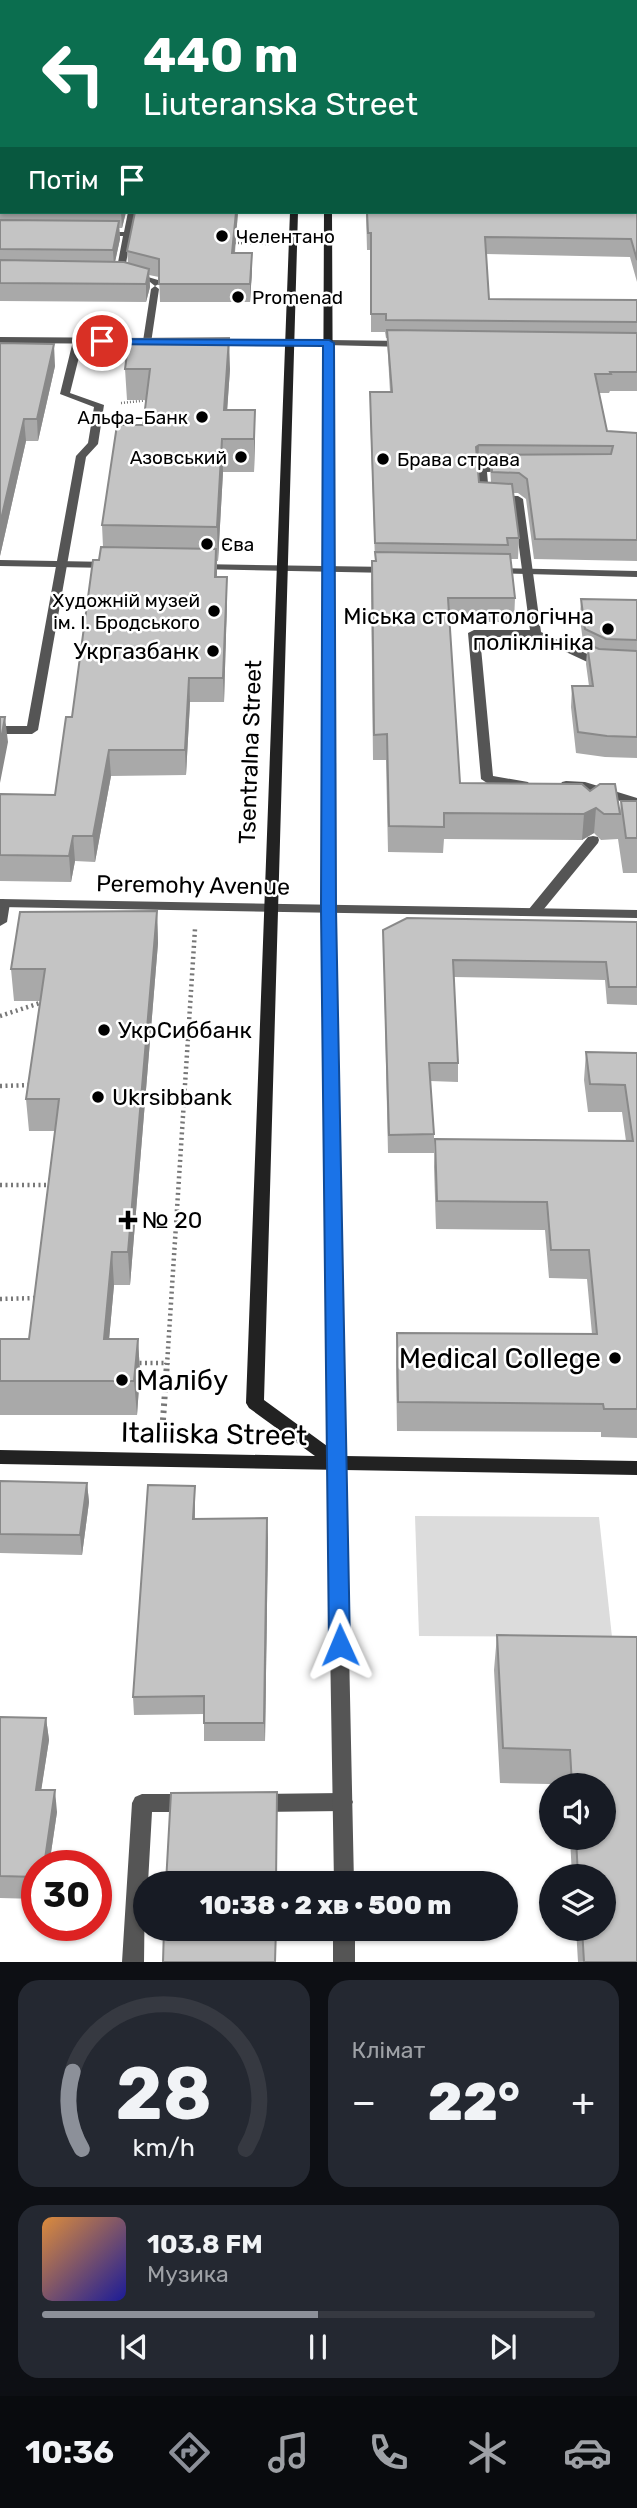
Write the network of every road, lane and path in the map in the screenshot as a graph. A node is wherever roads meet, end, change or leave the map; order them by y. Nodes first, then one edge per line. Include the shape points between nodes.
1 (132, 214) edge
2 (294, 214) edge
3 (328, 214) edge
4 (89, 233) edge
5 (128, 234) junction
6 (235, 243) edge
7 (292, 244) junction
8 (106, 273) edge
9 (120, 273) junction
10 (0, 340) edge
11 (78, 341) junction
12 (148, 341) junction
13 (161, 341) edge
14 (200, 342) edge
15 (291, 342) junction
16 (329, 343) junction
17 (412, 344) edge
18 (151, 400) edge
19 (99, 405) junction
20 (523, 469) edge
21 (0, 563) edge
22 (61, 564) junction
23 (130, 566) edge
24 (186, 567) edge
25 (282, 569) junction
26 (329, 569) junction
27 (409, 570) edge
28 (488, 571) edge
29 (528, 572) junction
30 (637, 574) edge
31 (536, 634) junction
32 (637, 666) edge
33 (0, 730) edge
34 (637, 802) edge
35 (593, 840) dead end
36 (1, 903) edge
37 (197, 906) junction
38 (271, 908) junction
39 (328, 909) junction
40 (534, 912) junction
41 (637, 914) edge
42 (0, 922) edge
43 (47, 1000) edge
44 (0, 1016) edge
45 (36, 1085) edge
46 (0, 1086) edge
47 (0, 1185) edge
48 (56, 1185) edge
49 (41, 1298) edge
50 (0, 1299) edge
51 (125, 1363) edge
52 (167, 1363) junction
53 (0, 1457) edge
54 (160, 1459) junction
55 (336, 1462) junction
56 (637, 1468) edge
57 (342, 1802) junction
58 (209, 1803) edge
59 (236, 1803) edge
60 (344, 1871) edge
61 (344, 1941) edge
62 (133, 1962) edge
63 (344, 1962) edge

1 - 5 street
2 - 7 main road, Tsentralna Street
3 - 16 main road
4 - 5 street
5 - 9 street
6 - 7 path
7 - 15 main road, Tsentralna Street
8 - 9 street
9 - 12 street via 154,280
10 - 11 street
11 - 12 street
11 - 19 street via 65,394
12 - 13 street
14 - 15 street
15 - 16 street
15 - 25 main road, Tsentralna Street
16 - 17 street
16 - 26 main road
18 - 19 path
19 - 22 street via 93,444 81,456
20 - 29 street via 482,470 484,498 518,499
21 - 22 street
22 - 23 street
22 - 33 street via 32,730
24 - 25 street
25 - 26 street
25 - 38 main road, Tsentralna Street
26 - 27 street
26 - 39 main road
28 - 29 street
29 - 30 street
29 - 31 street
31 - 32 street via 602,665
31 - 34 street via 474,633 487,779
35 - 40 street
36 - 37 street, Peremohy Avenue
36 - 42 street
37 - 38 street, Peremohy Avenue
37 - 52 path
38 - 39 street, Peremohy Avenue
38 - 55 main road, Tsentralna Street via 255,1403
39 - 40 street, Peremohy Avenue
39 - 55 main road
40 - 41 street, Peremohy Avenue
43 - 44 path
45 - 46 path
47 - 48 path
49 - 50 path
51 - 52 path
52 - 54 path
53 - 54 main road, Italiiska Street
54 - 55 main road, Italiiska Street
55 - 56 main road, Italiiska Street
55 - 57 street
57 - 59 street
57 - 60 street
58 - 62 street via 142,1803
61 - 63 street

